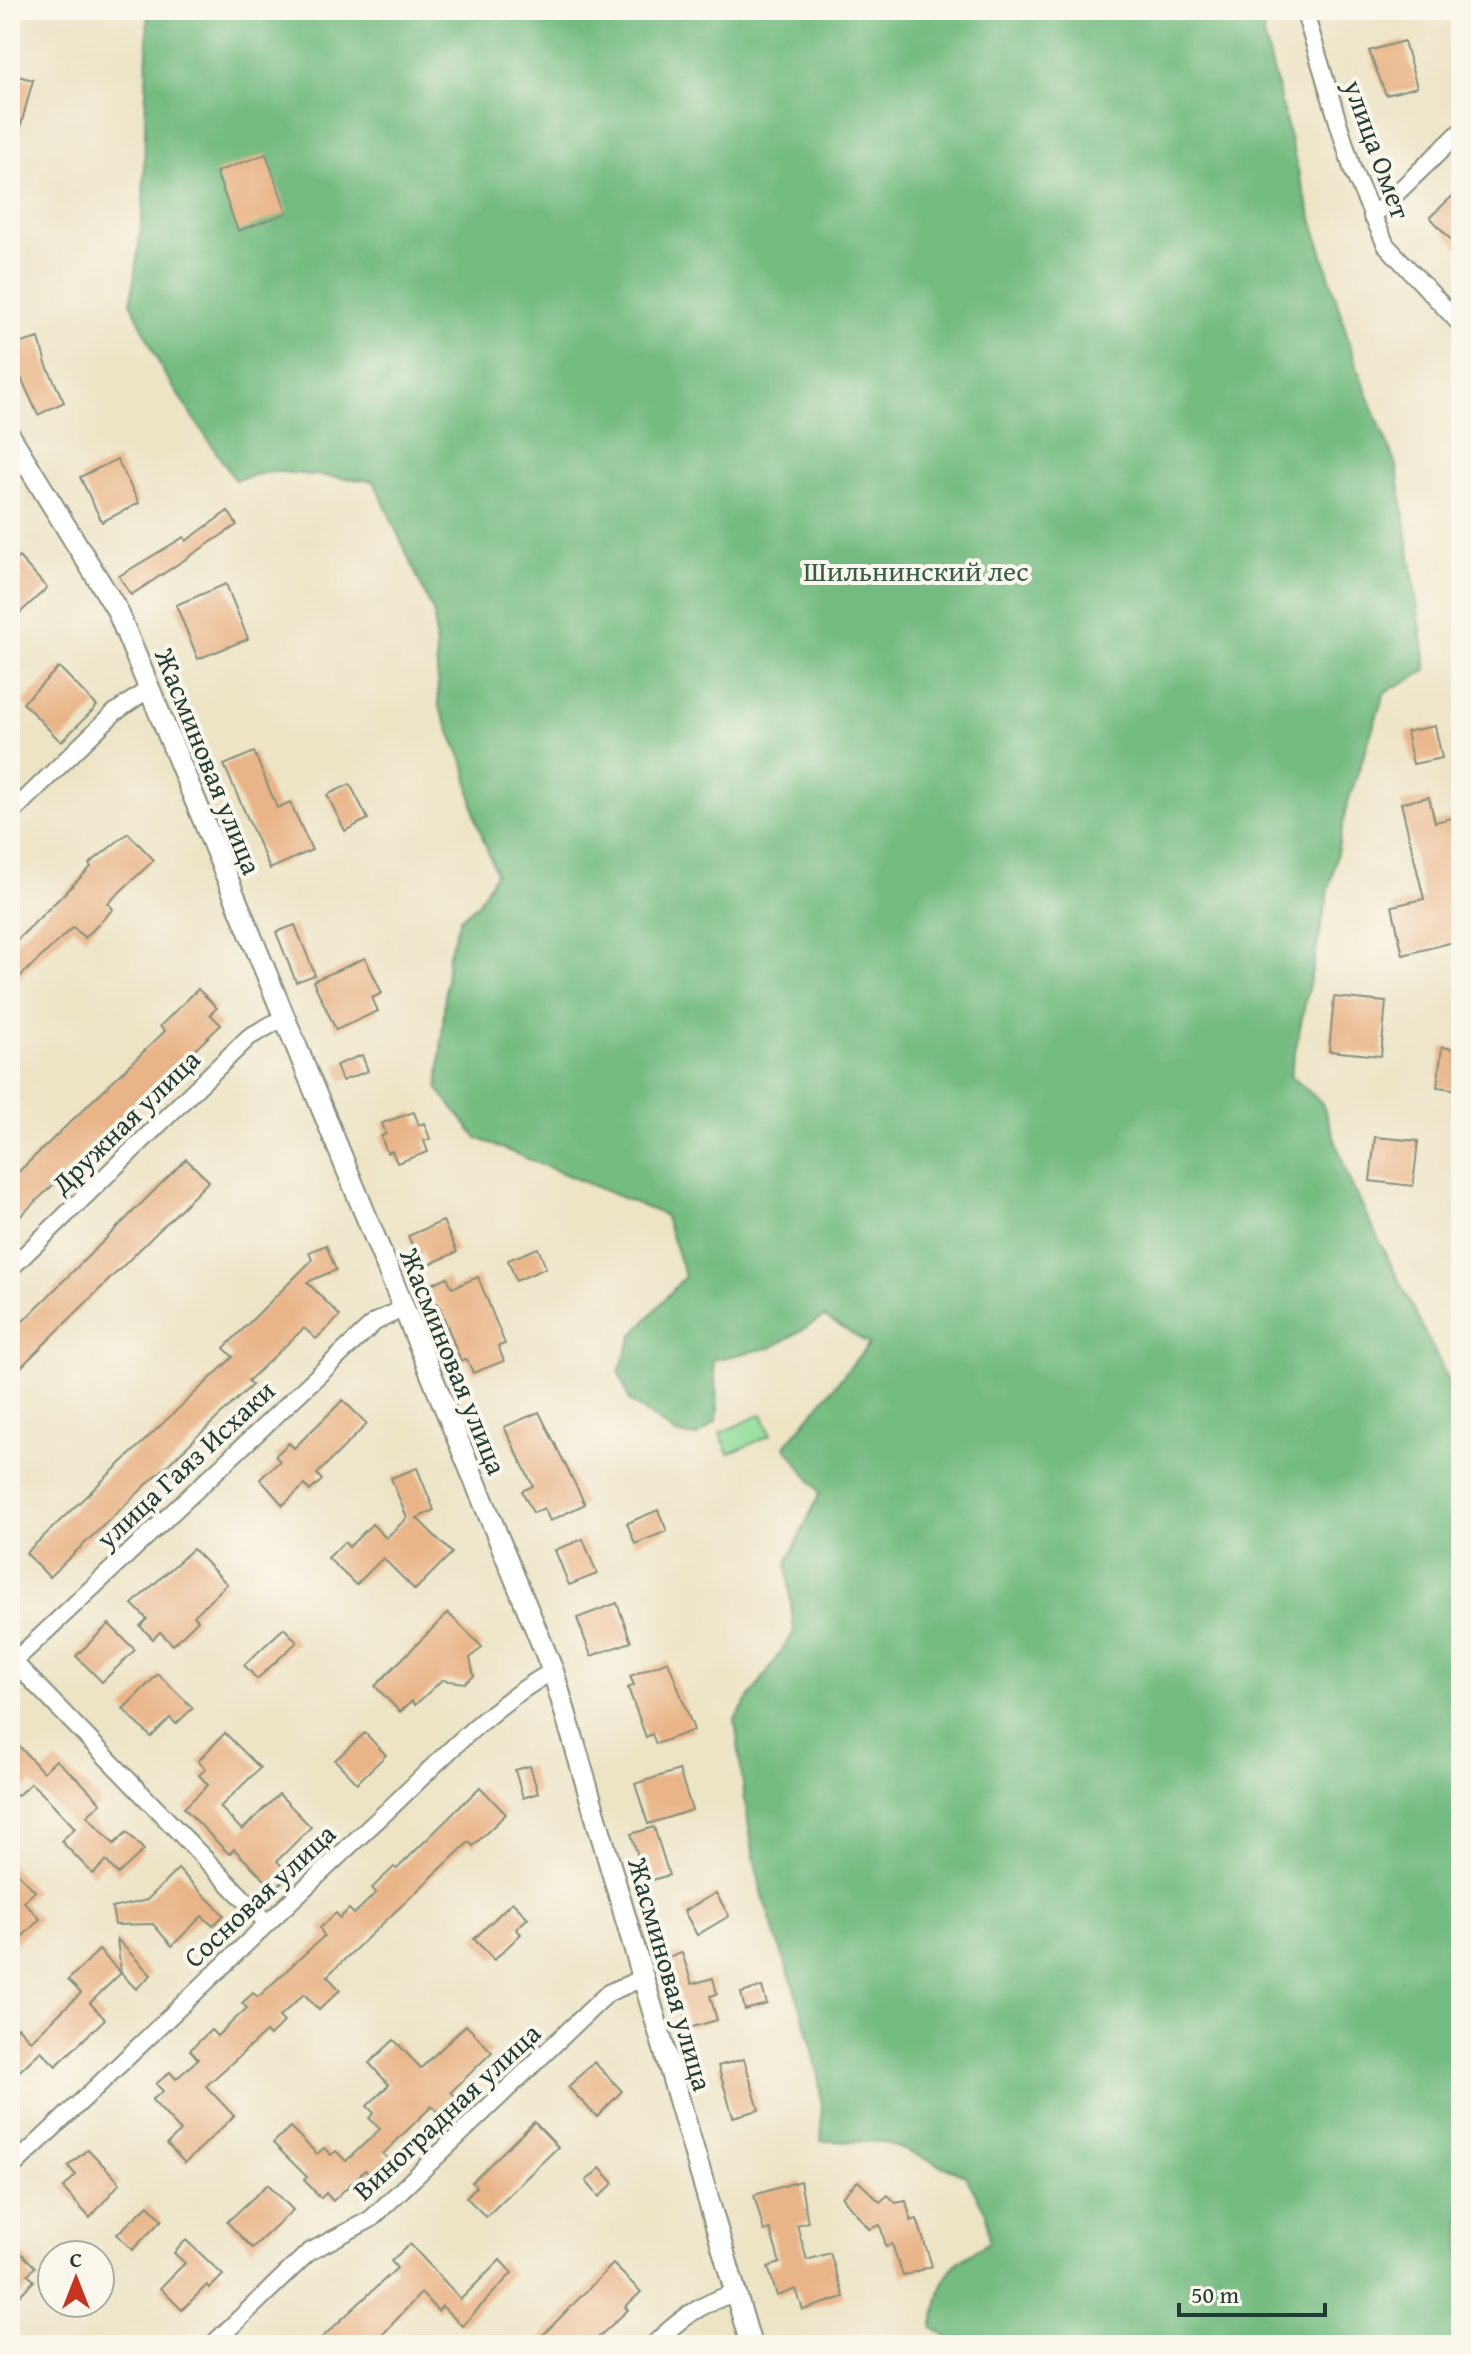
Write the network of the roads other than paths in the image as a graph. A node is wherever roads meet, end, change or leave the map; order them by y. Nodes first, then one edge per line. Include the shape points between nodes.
1 (1304, 10) edge
2 (1461, 131) edge
3 (1372, 217) junction
4 (1461, 325) edge
5 (10, 437) edge
6 (150, 688) junction
7 (10, 814) edge
8 (283, 1018) junction
9 (10, 1269) edge
10 (402, 1309) junction
11 (12, 1664) edge
12 (553, 1671) junction
13 (266, 1922) junction
14 (643, 1978) junction
15 (10, 2169) edge
16 (735, 2293) junction
17 (212, 2345) edge
18 (653, 2345) edge
19 (751, 2345) edge

1 - 3 street, улица Омет
2 - 3 street
3 - 4 street, улица Омет via 1386,245
5 - 6 street, Жасминовая улица via 109,595
6 - 7 street via 114,713
6 - 8 street, Жасминовая улица
8 - 9 street, Дружная улица via 249,1037
8 - 10 street, Жасминовая улица
10 - 11 street, улица Гаяз Исхаки via 364,1332
10 - 12 street, Жасминовая улица
11 - 13 street
12 - 13 street, Сосновая улица via 520,1690
12 - 14 street, Жасминовая улица
13 - 15 street, Сосновая улица
14 - 16 street, Жасминовая улица
14 - 17 street, Виноградная улица via 608,1993 371,2219 309,2252
16 - 18 street via 681,2317
16 - 19 street, Жасминовая улица

